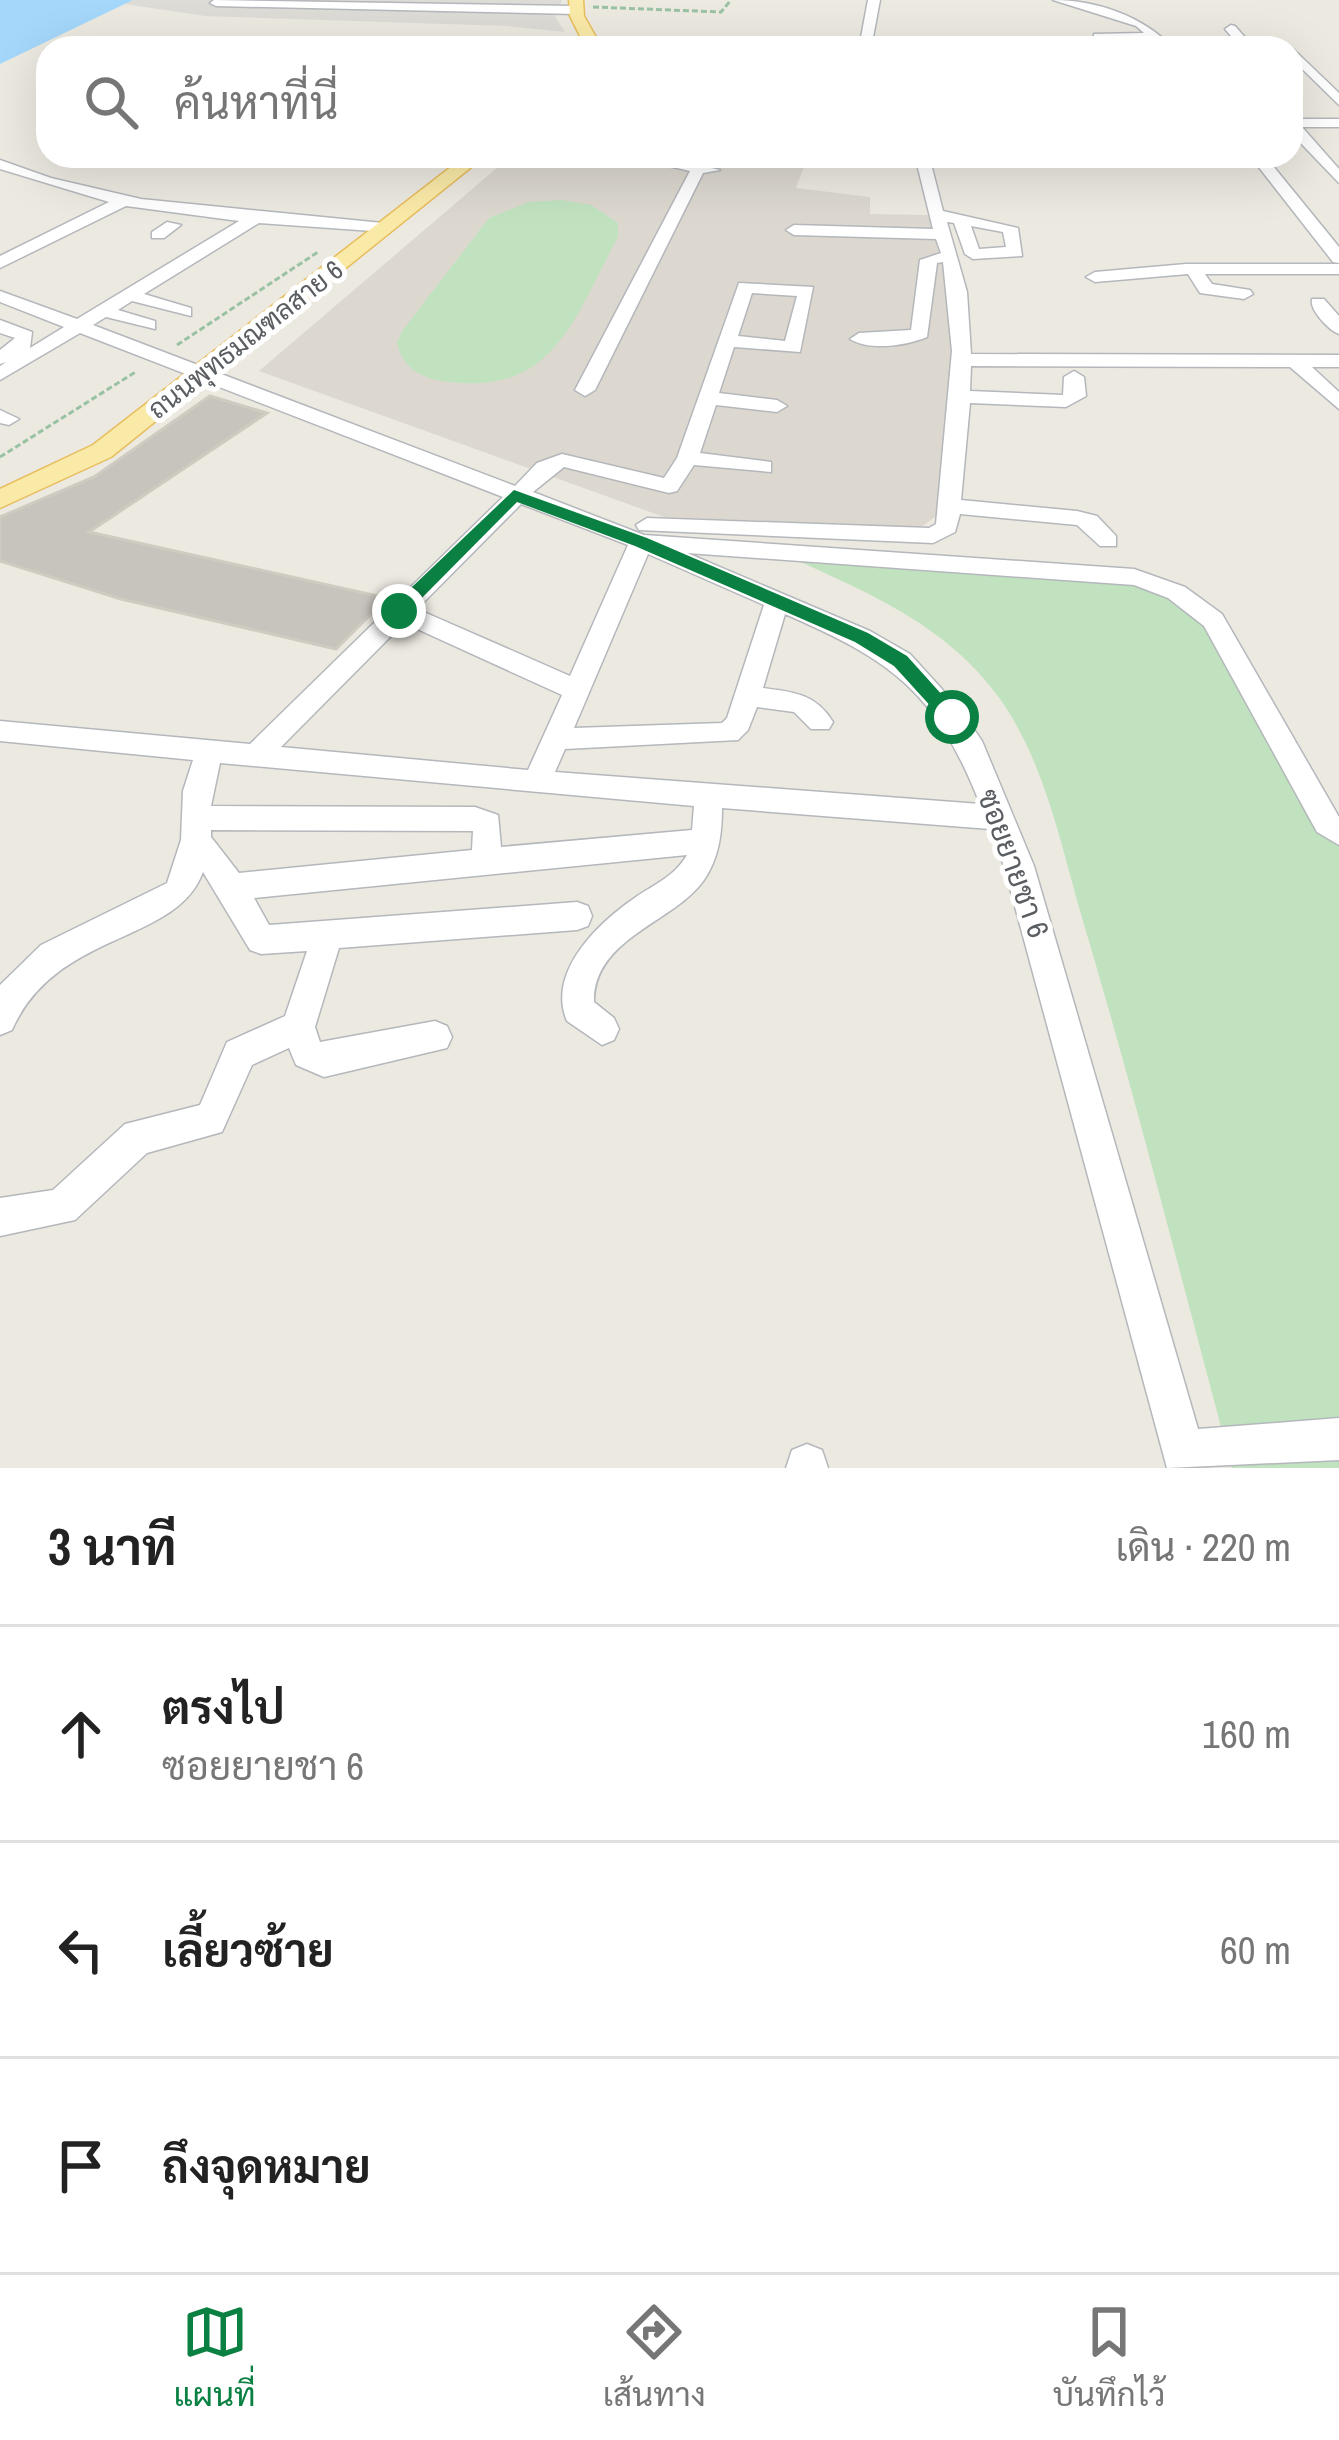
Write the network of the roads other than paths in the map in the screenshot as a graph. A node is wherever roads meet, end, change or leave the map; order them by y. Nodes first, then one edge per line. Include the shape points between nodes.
1 (874, 0) edge
2 (1059, 0) edge
3 (216, 4) dead end
4 (527, 6) edge
5 (575, 6) edge
6 (1232, 29) dead end
7 (589, 36) edge
8 (864, 36) edge
9 (1156, 36) edge
10 (1238, 36) edge
11 (1303, 68) edge
12 (1339, 112) edge
13 (1303, 132) edge
14 (0, 146) edge
15 (1303, 146) edge
16 (0, 167) edge
17 (461, 168) edge
18 (713, 168) edge
19 (923, 168) edge
20 (1267, 168) edge
21 (1334, 172) edge
22 (23, 173) junction
23 (127, 199) junction
24 (114, 213) dead end
25 (256, 218) junction
26 (961, 220) dead end
27 (387, 227) junction
28 (1315, 228) junction
29 (1339, 228) edge
30 (198, 230) dead end
31 (794, 230) dead end
32 (942, 235) junction
33 (1339, 258) edge
34 (0, 263) edge
35 (1193, 269) junction
36 (1339, 269) edge
37 (1095, 277) dead end
38 (1244, 294) dead end
39 (129, 295) junction
40 (0, 296) edge
41 (1318, 303) dead end
42 (104, 310) junction
43 (184, 312) dead end
44 (80, 325) junction
45 (148, 325) dead end
46 (0, 326) edge
47 (1339, 328) edge
48 (859, 339) dead end
49 (729, 341) junction
50 (0, 358) edge
51 (962, 360) junction
52 (1294, 360) junction
53 (1339, 361) edge
54 (205, 372) junction
55 (0, 374) edge
56 (1074, 377) dead end
57 (584, 390) dead end
58 (959, 397) junction
59 (709, 398) junction
60 (1339, 403) edge
61 (777, 406) dead end
62 (688, 458) junction
63 (764, 467) dead end
64 (514, 495) junction
65 (0, 500) edge
66 (950, 506) junction
67 (589, 524) junction
68 (1108, 541) dead end
69 (641, 542) junction
70 (778, 599) junction
71 (399, 611) junction
72 (578, 691) junction
73 (748, 695) junction
74 (820, 722) dead end
75 (6, 739) edge
76 (556, 739) junction
77 (210, 749) junction
78 (258, 753) junction
79 (537, 782) junction
80 (708, 792) junction
81 (1000, 818) junction
82 (197, 829) junction
83 (1339, 833) edge
84 (704, 841) junction
85 (486, 861) junction
86 (232, 886) junction
87 (577, 916) dead end
88 (328, 933) junction
89 (0, 1019) edge
90 (298, 1027) junction
91 (602, 1029) dead end
92 (435, 1037) dead end
93 (0, 1217) edge
94 (1339, 1439) edge
95 (1186, 1459) edge

1 - 8 street
2 - 9 street via 1141,22
3 - 4 street
4 - 5 street
5 - 7 main road
6 - 10 street
11 - 12 street
12 - 13 street
14 - 22 street via 20,152
15 - 21 street
16 - 22 street
17 - 27 main road, ถนนพุทธมณฑลสาย 6
18 - 57 street
19 - 32 street
20 - 28 street
22 - 23 street
23 - 25 street
23 - 34 street
24 - 30 street via 166,230
25 - 27 street
25 - 39 street
26 - 32 street
27 - 54 main road, ถนนพุทธมณฑลสาย 6
28 - 29 street
28 - 33 street
31 - 32 street via 838,224
32 - 48 street via 929,260 920,333
32 - 51 street via 958,289
35 - 36 street
35 - 37 street
35 - 38 street via 1207,289
39 - 42 street
39 - 43 street
40 - 44 street, ซอยยายชา 6
41 - 47 street
42 - 44 street
42 - 45 street
44 - 54 street, ซอยยายชา 6
44 - 55 street
46 - 50 street via 26,336
49 - 49 street via 793,348 807,291 748,284
49 - 59 street
51 - 52 street
51 - 58 street
52 - 53 street
52 - 60 street
54 - 64 street, ซอยยายชา 6
54 - 65 main road, ถนนพุทธมณฑลสาย 6 via 101,452
56 - 58 street via 1076,396 1066,401
58 - 66 street
59 - 61 street
59 - 62 street
62 - 63 street
62 - 64 street via 669,486 562,460
64 - 67 street, ซอยยายชา 6
64 - 71 street
66 - 67 street via 947,527 933,536
66 - 68 street via 1077,518
67 - 69 street, ซอยยายชา 6
69 - 70 street, ซอยยายชา 6
69 - 72 street
69 - 83 street via 1161,583 1213,620
70 - 73 street
70 - 81 street, ซอยยายชา 6 via 901,661 962,733
71 - 72 street
71 - 78 street
72 - 76 street
73 - 74 street via 801,703
73 - 76 street via 728,733
75 - 77 street
76 - 79 street
77 - 78 street
77 - 82 street via 197,791
78 - 79 street
79 - 80 street
80 - 81 street
80 - 84 street
81 - 95 street, ซอยยายชา 6 via 1049,962
82 - 85 street via 475,819 491,830
82 - 86 street
82 - 89 street via 176,894 58,953 15,988
84 - 85 street
84 - 91 street via 682,884 640,911 579,981 579,1010
85 - 86 street
86 - 88 street via 261,940
87 - 88 street
88 - 90 street
90 - 92 street via 308,1054 324,1060
90 - 93 street via 238,1054 210,1120 138,1137 62,1207
94 - 95 street

